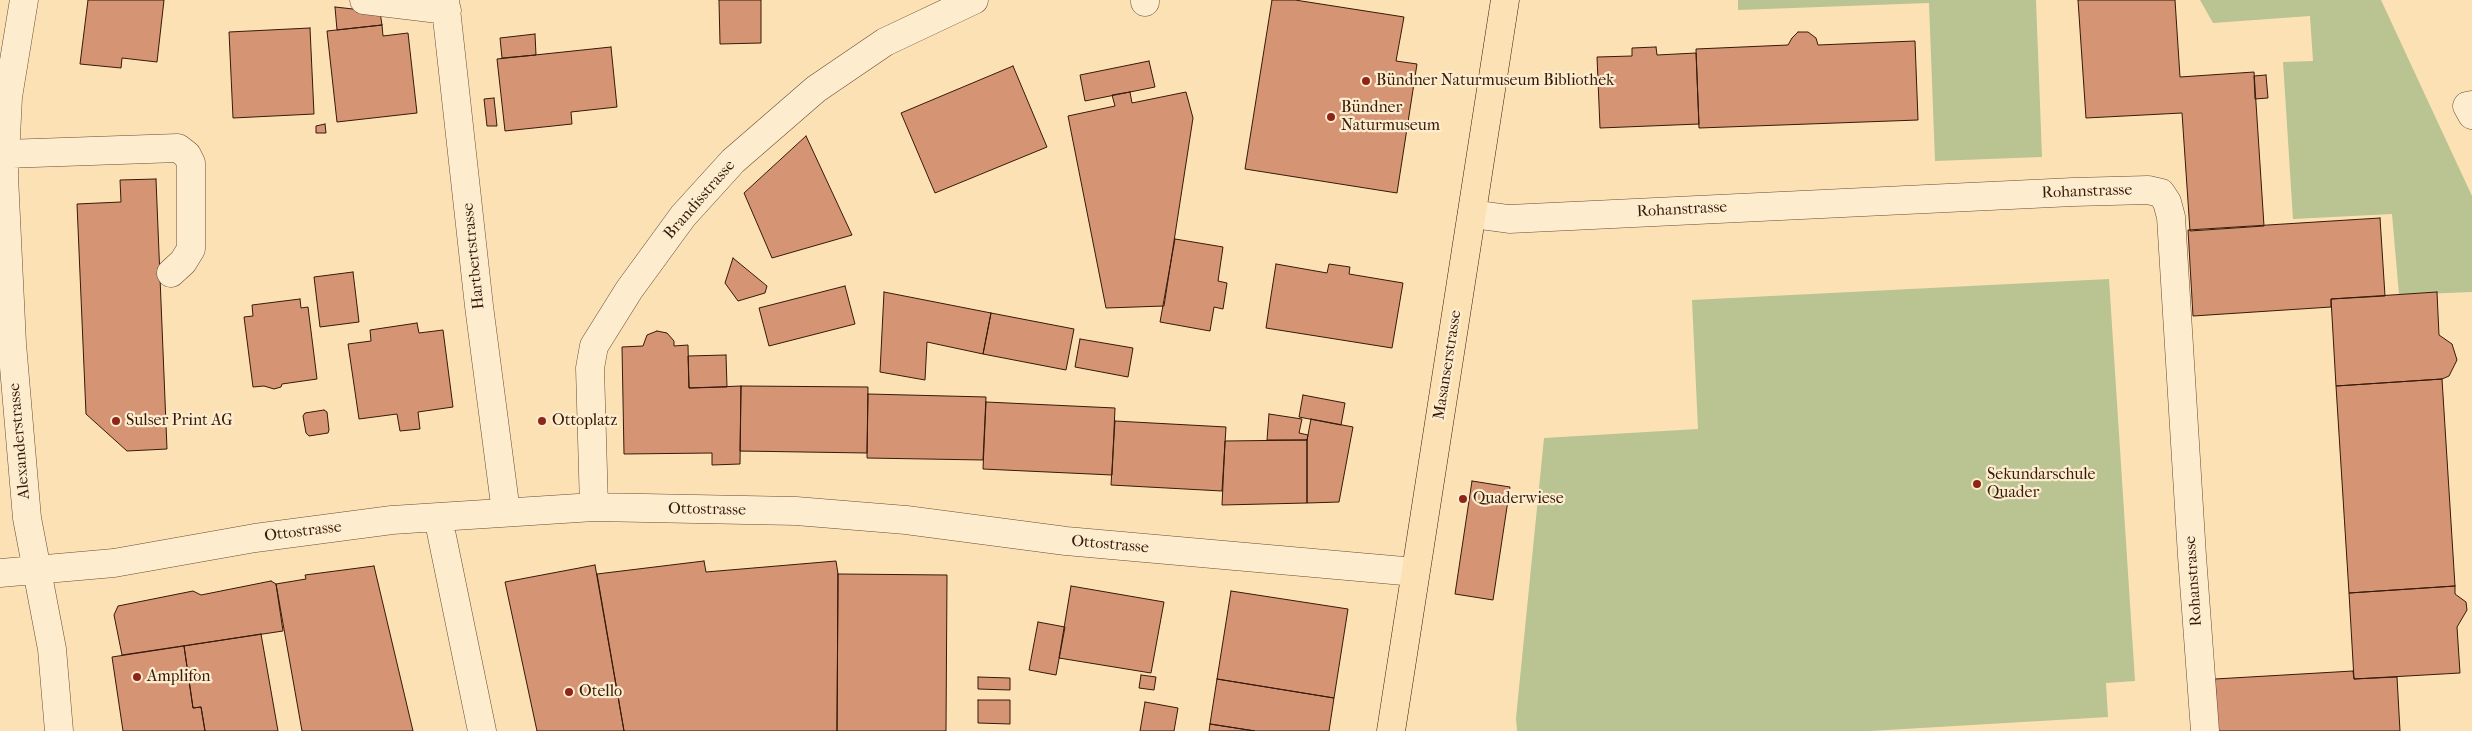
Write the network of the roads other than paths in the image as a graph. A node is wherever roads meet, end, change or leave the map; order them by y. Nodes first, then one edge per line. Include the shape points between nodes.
1 (24, 0) edge
2 (364, 0) edge
3 (1505, 0) edge
4 (971, 1) edge
5 (446, 5) edge
6 (2472, 104) edge
7 (2472, 115) edge
8 (5, 154) junction
9 (1472, 214) junction
10 (171, 274) dead end
11 (6, 344) edge
12 (594, 507) junction
13 (506, 512) junction
14 (438, 517) junction
15 (36, 569) junction
16 (1415, 572) junction
17 (0, 573) edge
18 (59, 731) edge
19 (482, 731) edge
20 (1391, 731) edge
21 (2205, 731) edge

1 - 8 street, Alexanderstrasse via 8,97
2 - 5 street
3 - 9 main road, Masanserstrasse
4 - 12 street, Brandisstrasse via 885,42 816,89 733,161 683,216 629,290 594,346 590,368
5 - 13 street, Hartbertstrasse via 479,306
6 - 7 street via 2467,106
8 - 10 street via 178,148 191,163 191,249
8 - 11 street, Alexanderstrasse
9 - 16 main road, Masanserstrasse
9 - 21 street, Rohanstrasse via 1509,219 2148,190 2161,193 2171,217
11 - 15 street, Alexanderstrasse
12 - 13 street, Ottostrasse
12 - 16 street, Ottostrasse via 796,511 897,519 1066,541
13 - 14 street, Ottostrasse
14 - 15 street, Ottostrasse via 255,538 114,563
14 - 19 street
15 - 17 street, Ottostrasse
15 - 18 street, Alexanderstrasse via 52,649
16 - 20 main road, Masanserstrasse

